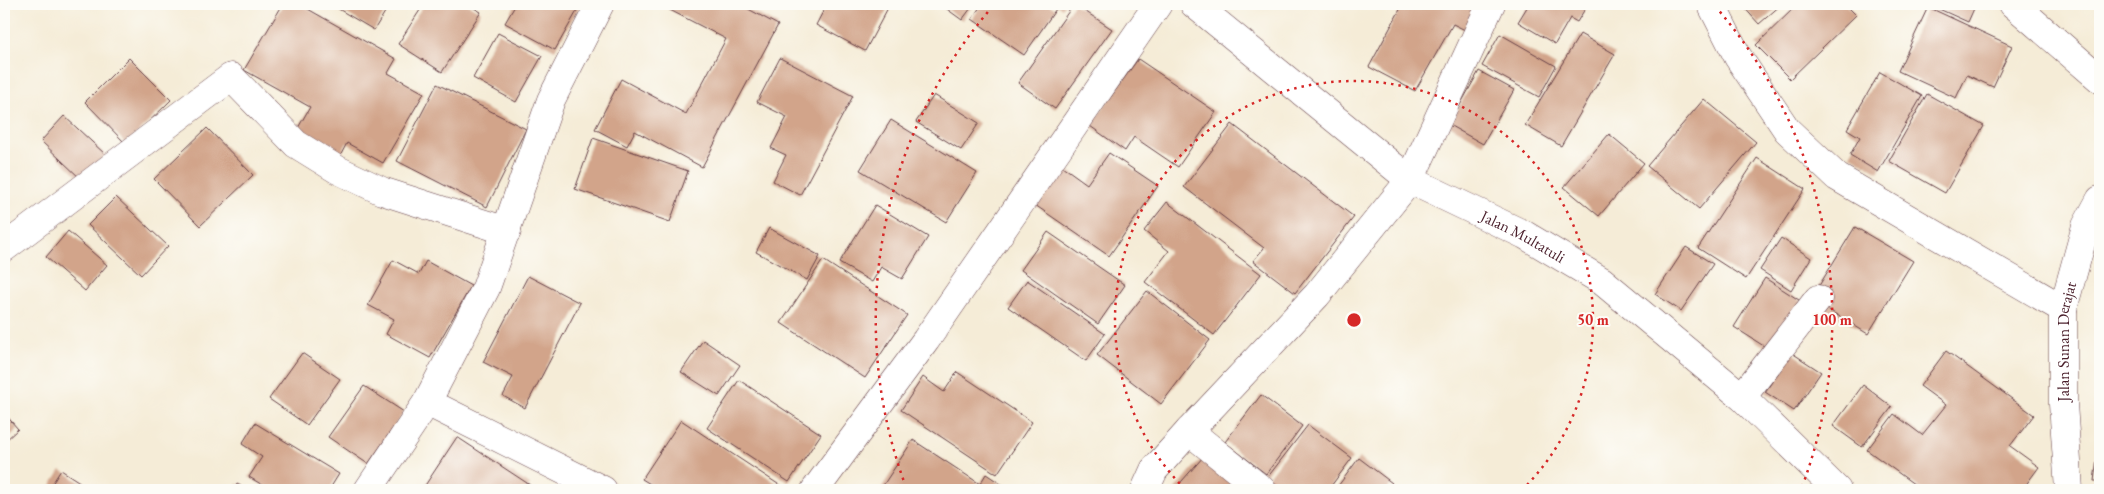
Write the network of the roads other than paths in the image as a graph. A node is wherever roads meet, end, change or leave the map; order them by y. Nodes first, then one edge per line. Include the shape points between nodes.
1 (600, 4) edge
2 (1158, 4) edge
3 (1194, 4) edge
4 (1491, 4) edge
5 (1711, 4) edge
6 (2013, 4) edge
7 (2100, 79) edge
8 (1410, 180) junction
9 (2100, 200) edge
10 (508, 231) junction
11 (4, 248) edge
12 (1818, 299) dead end
13 (2063, 310) junction
14 (1742, 397) junction
15 (427, 402) junction
16 (1189, 430) junction
17 (368, 490) edge
18 (604, 490) edge
19 (815, 490) edge
20 (1146, 490) edge
21 (1262, 490) edge
22 (1837, 490) edge
23 (2069, 490) edge

1 - 10 street via 551,100
2 - 19 street via 926,340
3 - 8 street, Jalan Multatuli
4 - 8 street
5 - 13 street via 1738,57 1787,130 1837,177
6 - 7 street
8 - 14 street, Jalan Multatuli via 1525,235 1602,281
8 - 16 street via 1317,295
9 - 13 street, Jalan Sunan Derajat via 2086,226
10 - 11 street via 382,191 338,170 296,144 231,77
10 - 15 street via 486,288
12 - 14 street
13 - 23 street, Jalan Sunan Derajat via 2063,404
14 - 22 street, Jalan Multatuli
15 - 17 street
15 - 18 street
16 - 20 street via 1154,470
16 - 21 street

